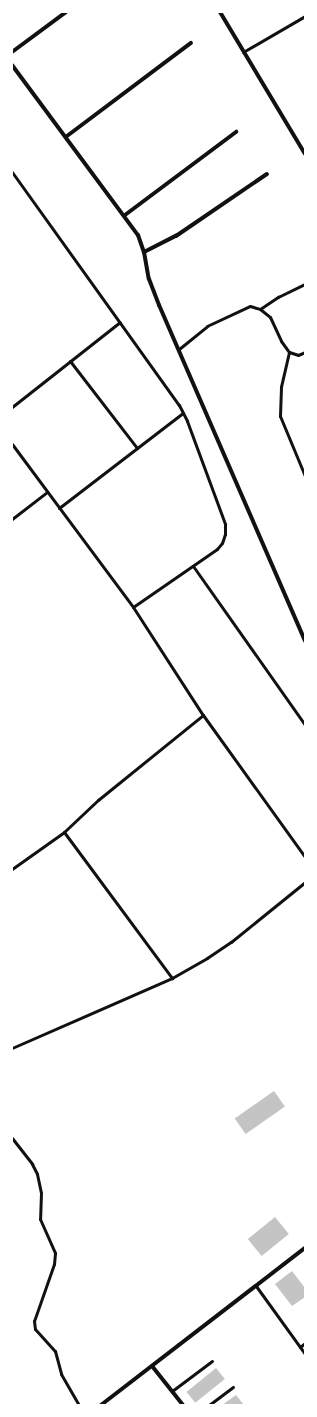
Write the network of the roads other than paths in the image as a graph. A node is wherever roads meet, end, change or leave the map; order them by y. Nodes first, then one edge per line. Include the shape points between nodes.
1 (66, 12) edge
2 (220, 12) edge
3 (305, 16) edge
4 (191, 43) dead end
5 (12, 52) edge
6 (243, 52) junction
7 (12, 65) edge
8 (236, 132) dead end
9 (67, 136) junction
10 (305, 154) edge
11 (12, 172) edge
12 (267, 174) dead end
13 (125, 215) junction
14 (144, 252) junction
15 (305, 284) edge
16 (260, 309) junction
17 (120, 322) junction
18 (179, 349) junction
19 (289, 352) junction
20 (305, 352) edge
21 (70, 361) junction
22 (12, 407) edge
23 (183, 413) junction
24 (12, 444) edge
25 (137, 448) junction
26 (305, 476) edge
27 (47, 492) junction
28 (60, 508) junction
29 (12, 519) edge
30 (193, 566) junction
31 (133, 607) junction
32 (305, 626) edge
33 (300, 628) junction
34 (305, 641) edge
35 (203, 715) junction
36 (305, 725) edge
37 (64, 832) junction
38 (305, 857) edge
39 (12, 869) edge
40 (305, 882) edge
41 (172, 978) junction
42 (12, 1048) edge
43 (12, 1138) edge
44 (305, 1248) edge
45 (256, 1286) junction
46 (305, 1343) edge
47 (300, 1347) junction
48 (305, 1354) edge
49 (212, 1361) dead end
50 (152, 1366) junction
51 (233, 1387) dead end
52 (172, 1391) junction
53 (79, 1405) edge
54 (101, 1405) edge
55 (183, 1405) edge
56 (210, 1405) edge

1 - 5 street
2 - 6 street
3 - 6 lane
4 - 9 street
6 - 10 street
7 - 9 street
8 - 13 street
9 - 13 street
11 - 17 lane
12 - 14 street via 176,236
13 - 14 street via 138,235
14 - 18 street via 149,279
15 - 16 lane
16 - 18 lane via 250,306 207,326
16 - 19 lane via 270,317
17 - 21 lane
17 - 23 lane
18 - 33 street via 192,385
19 - 20 lane via 298,355
19 - 26 lane via 281,387 280,416
21 - 22 lane
21 - 25 lane
23 - 25 lane
23 - 30 lane via 225,524 222,543
24 - 27 lane
25 - 28 lane
27 - 28 lane
27 - 29 lane
28 - 31 lane
30 - 31 lane
30 - 36 lane
31 - 35 lane
32 - 33 lane
33 - 34 street
35 - 37 lane via 98,800
35 - 38 lane
37 - 39 lane
37 - 41 lane
40 - 41 lane via 231,942
41 - 42 lane
43 - 53 lane via 37,1174 41,1193 42,1224 55,1254 34,1322 35,1329 55,1351 61,1374
44 - 45 street
45 - 47 lane
45 - 50 street
46 - 47 lane
47 - 48 lane
49 - 52 lane
50 - 52 street
50 - 54 street
51 - 56 lane
52 - 55 street

